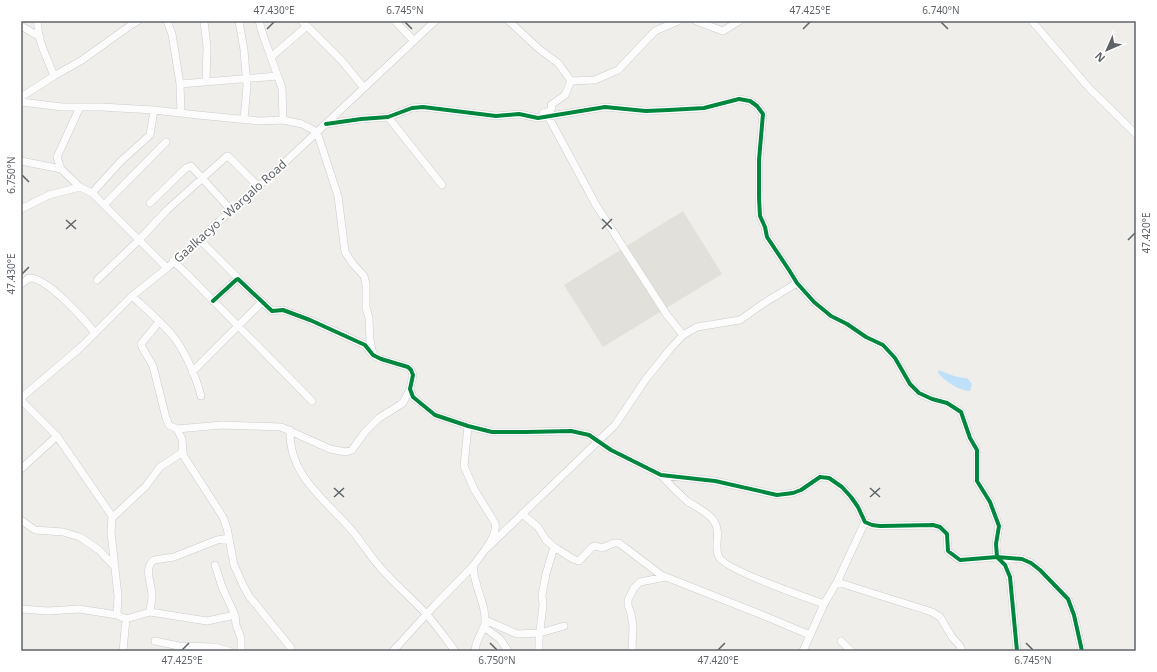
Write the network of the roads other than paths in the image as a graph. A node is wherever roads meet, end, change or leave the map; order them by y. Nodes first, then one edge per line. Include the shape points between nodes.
1 (138, 21) edge
2 (167, 21) edge
3 (204, 21) edge
4 (239, 21) edge
5 (259, 21) edge
6 (395, 21) edge
7 (435, 21) edge
8 (509, 21) edge
9 (678, 21) edge
10 (696, 21) edge
11 (739, 21) edge
12 (1032, 21) edge
13 (40, 23) edge
14 (305, 23) edge
15 (21, 26) edge
16 (40, 36) junction
17 (414, 41) junction
18 (271, 57) junction
19 (54, 76) junction
20 (278, 76) junction
21 (246, 78) junction
22 (206, 81) junction
23 (572, 81) junction
24 (180, 84) junction
25 (364, 88) junction
26 (21, 97) edge
27 (21, 102) edge
28 (80, 107) junction
29 (154, 110) junction
30 (181, 114) junction
31 (548, 116) junction
32 (388, 117) junction
33 (538, 118) junction
34 (244, 119) junction
35 (283, 120) junction
36 (326, 124) junction
37 (317, 132) junction
38 (1136, 134) edge
39 (166, 142) dead end
40 (21, 161) edge
41 (61, 168) junction
42 (203, 178) junction
43 (442, 185) dead end
44 (258, 186) junction
45 (80, 187) junction
46 (92, 193) junction
47 (150, 202) dead end
48 (104, 205) junction
49 (21, 209) edge
50 (231, 210) junction
51 (198, 239) junction
52 (139, 240) junction
53 (173, 262) junction
54 (167, 268) junction
55 (97, 280) dead end
56 (241, 281) junction
57 (797, 283) junction
58 (21, 284) edge
59 (132, 296) junction
60 (213, 301) junction
61 (262, 302) junction
62 (159, 322) junction
63 (239, 326) junction
64 (95, 334) junction
65 (683, 335) junction
66 (373, 355) junction
67 (192, 372) junction
68 (410, 390) junction
69 (201, 396) dead end
70 (21, 399) edge
71 (312, 401) dead end
72 (468, 426) junction
73 (177, 428) junction
74 (290, 430) junction
75 (57, 436) junction
76 (598, 441) junction
77 (183, 452) junction
78 (21, 469) edge
79 (661, 475) junction
80 (522, 514) junction
81 (112, 518) junction
82 (21, 520) edge
83 (865, 522) junction
84 (228, 538) junction
85 (554, 547) junction
86 (486, 549) junction
87 (997, 557) junction
88 (114, 566) junction
89 (215, 566) dead end
90 (473, 566) junction
91 (666, 577) junction
92 (837, 582) junction
93 (824, 604) junction
94 (21, 609) edge
95 (150, 612) junction
96 (117, 615) junction
97 (235, 615) junction
98 (427, 615) junction
99 (126, 619) junction
100 (485, 623) junction
101 (564, 626) dead end
102 (540, 633) junction
103 (810, 635) junction
104 (155, 641) dead end
105 (841, 642) dead end
106 (123, 651) edge
107 (229, 651) edge
108 (241, 651) edge
109 (290, 651) edge
110 (393, 651) edge
111 (455, 651) edge
112 (476, 651) edge
113 (508, 651) edge
114 (539, 651) edge
115 (632, 651) edge
116 (803, 651) edge
117 (851, 651) edge
118 (962, 651) edge
119 (1017, 651) edge
120 (1082, 651) edge

1 - 19 street
2 - 24 street via 172,34
3 - 22 street via 207,47
4 - 21 street
5 - 18 street
6 - 17 street
7 - 17 street, Gaalkacyo - Wargalo Road
8 - 23 street via 558,63
9 - 23 street via 655,31 618,70 595,80
10 - 11 street via 723,31
12 - 38 street via 1089,88
13 - 16 street
14 - 18 street
14 - 25 street via 342,60
15 - 16 street
16 - 19 street
17 - 25 street, Gaalkacyo - Wargalo Road
18 - 20 street
19 - 26 street
20 - 21 street
20 - 35 street via 282,88
21 - 22 street
21 - 34 street
22 - 24 street
23 - 33 street via 565,95 549,112
24 - 30 street
25 - 36 street, Gaalkacyo - Wargalo Road
27 - 28 street
28 - 29 street
28 - 41 street via 57,157
29 - 30 street
29 - 46 street via 150,135 121,161
30 - 34 street
31 - 33 street
31 - 57 street via 605,106 646,111 704,108 739,99 750,101 763,114 759,160 760,216 767,238
31 - 65 street via 596,205 667,315
32 - 33 street via 412,108 423,107 496,116 519,114
32 - 36 street
32 - 43 street
34 - 35 street
35 - 37 street via 302,124
36 - 37 street, Gaalkacyo - Wargalo Road
37 - 44 street, Gaalkacyo - Wargalo Road
37 - 66 street via 338,196 345,252 364,276
39 - 48 street
40 - 41 street
41 - 45 street
42 - 44 street via 228,156
42 - 47 street via 191,166 186,168
42 - 50 street
42 - 52 street via 167,210
44 - 50 street, Gaalkacyo - Wargalo Road
45 - 46 street
45 - 49 street via 49,195
46 - 48 street
48 - 52 street
50 - 51 street, Gaalkacyo - Wargalo Road
51 - 53 street, Gaalkacyo - Wargalo Road
51 - 56 street
52 - 54 street
52 - 55 street
53 - 54 street, Gaalkacyo - Wargalo Road
53 - 60 street
54 - 59 street, Gaalkacyo - Wargalo Road
56 - 60 street via 236,280
56 - 61 street
57 - 65 street via 740,320 697,327
57 - 87 street via 831,316 884,345 913,388 961,412 977,450 978,481 999,526
58 - 64 street via 29,278 37,278 43,282 69,304
59 - 62 street
59 - 64 street, Gaalkacyo - Wargalo Road
60 - 63 street
61 - 63 street
61 - 66 street via 272,311 286,311 355,340
62 - 67 street via 184,352
62 - 73 street via 142,341 142,347 153,366 166,418 169,424
63 - 67 street
63 - 71 street
64 - 70 street, Gaalkacyo - Wargalo Road
65 - 76 street via 646,379 615,426
66 - 68 street via 412,370
67 - 69 street via 198,382
68 - 72 street via 413,397 435,415
68 - 74 street via 403,403 379,418 352,450 346,452 330,449
70 - 75 street
72 - 76 street via 492,432 571,431 589,435
72 - 86 street via 464,466 496,527
73 - 74 street via 260,426
73 - 77 street via 182,439
74 - 98 street via 293,453 300,471 310,485 354,533 381,569
75 - 78 street
75 - 81 street
76 - 79 street
76 - 80 street
77 - 81 street via 160,467 146,486
77 - 84 street via 223,517
79 - 83 street via 715,481 777,495 801,490 820,477 829,478 851,497
79 - 93 street via 714,521 718,531 716,549 724,563
80 - 85 street via 538,527
80 - 86 street
81 - 88 street
82 - 88 street via 35,530 63,532 80,537 99,550
83 - 87 street via 880,526 933,525 940,527 947,534 948,551 960,560
83 - 92 street
84 - 95 street via 174,557 152,561 149,565 152,597
84 - 109 street via 234,565 249,596 291,648
85 - 91 street via 579,561 592,547 602,548 619,543
85 - 102 street via 542,595
86 - 90 street
87 - 119 street via 1010,577
87 - 120 street via 1022,559 1031,563 1068,599
88 - 96 street via 118,591
89 - 97 street
90 - 98 street
90 - 100 street via 483,600
91 - 103 street
91 - 115 street via 640,582 628,600 633,626
92 - 93 street
92 - 118 street via 932,612 940,617
93 - 103 street
94 - 96 street via 79,609
95 - 97 street via 208,621
95 - 99 street
96 - 99 street
97 - 108 street via 241,638
98 - 110 street
98 - 111 street
99 - 106 street
100 - 102 street via 517,634
100 - 112 street via 475,645
100 - 113 street
101 - 102 street
102 - 114 street
103 - 116 street
104 - 107 street
105 - 117 street

